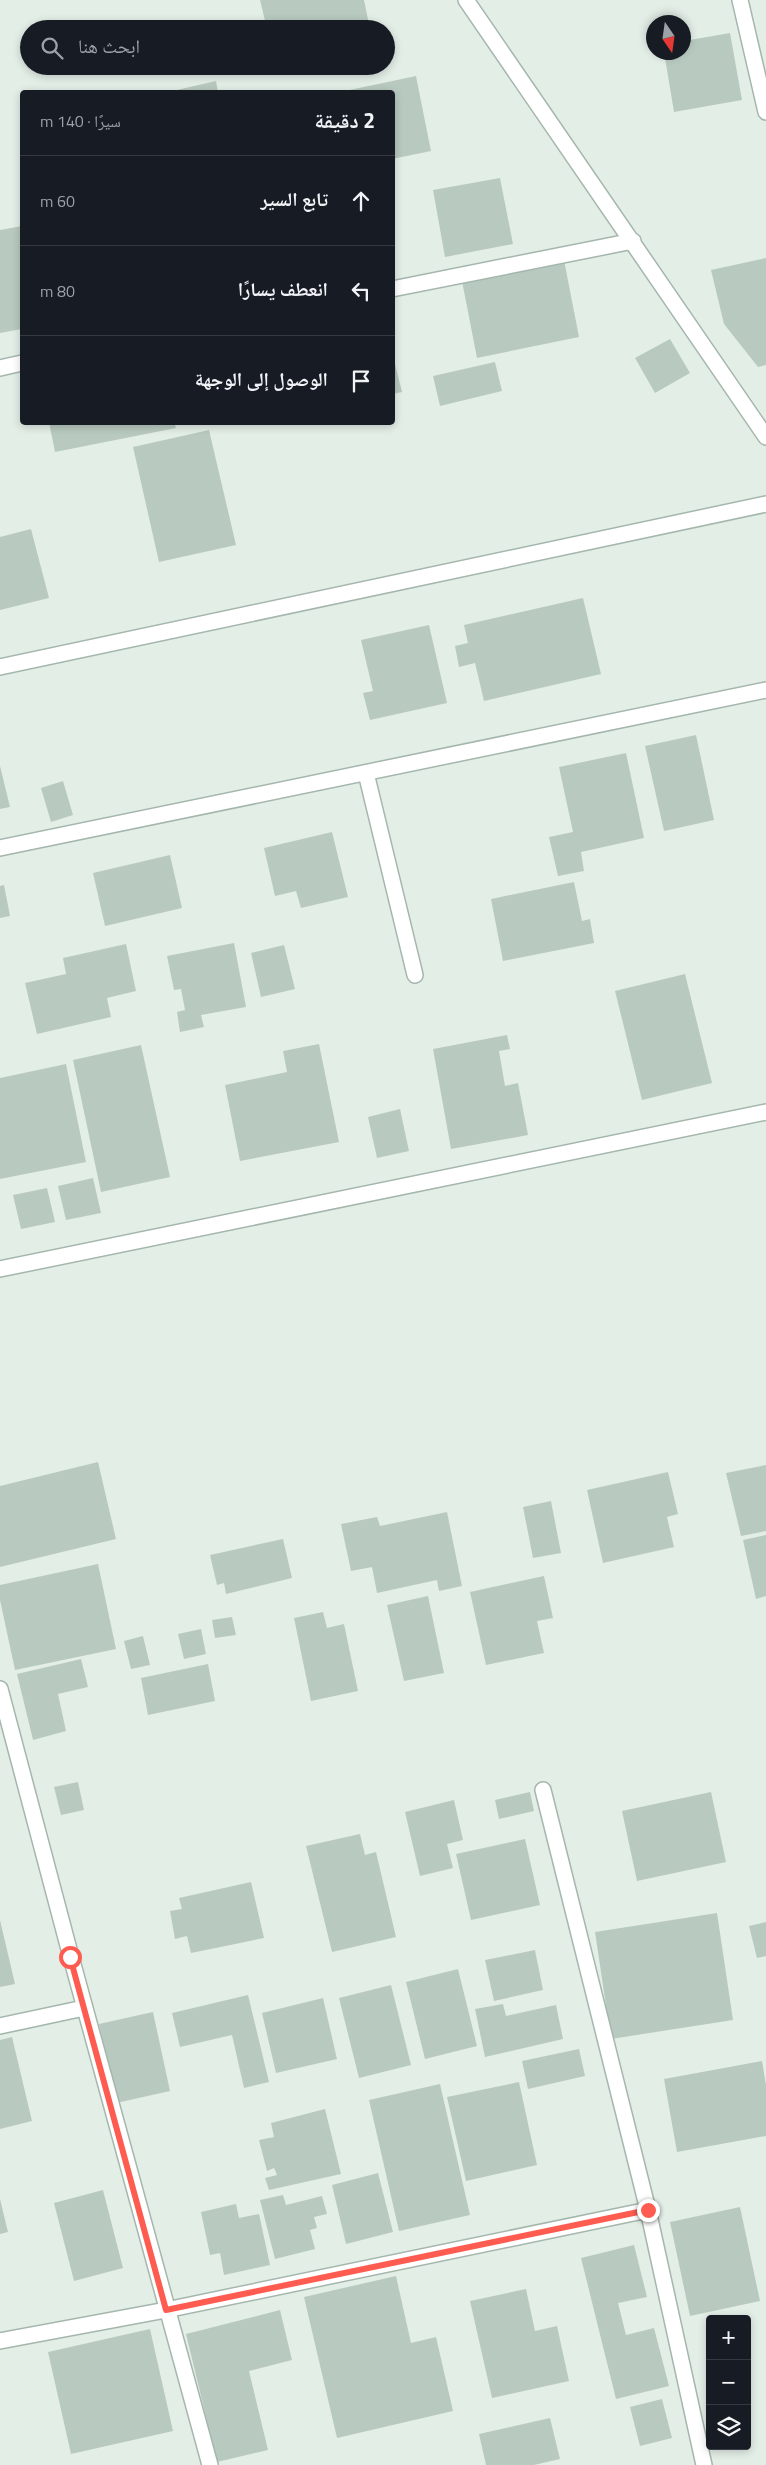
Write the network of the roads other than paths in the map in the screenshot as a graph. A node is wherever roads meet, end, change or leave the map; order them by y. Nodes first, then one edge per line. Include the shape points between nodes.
1 (466, 0) edge
2 (740, 0) edge
3 (766, 112) edge
4 (633, 240) junction
5 (395, 288) edge
6 (20, 363) edge
7 (0, 368) edge
8 (766, 437) edge
9 (766, 504) edge
10 (0, 668) edge
11 (766, 690) edge
12 (366, 773) junction
13 (0, 848) edge
14 (415, 975) dead end
15 (766, 1112) edge
16 (0, 1268) edge
17 (0, 1689) edge
18 (543, 1790) dead end
19 (84, 2008) junction
20 (0, 2026) edge
21 (648, 2210) junction
22 (166, 2310) junction
23 (0, 2341) edge
24 (210, 2465) edge
25 (704, 2465) edge

1 - 4 street
2 - 3 street
4 - 5 street
4 - 8 street
6 - 7 street
9 - 10 street
11 - 12 street
12 - 13 street
12 - 14 street
15 - 16 street
17 - 19 street
18 - 21 street
19 - 20 street
19 - 22 street
21 - 22 street
21 - 25 street
22 - 23 street
22 - 24 street

